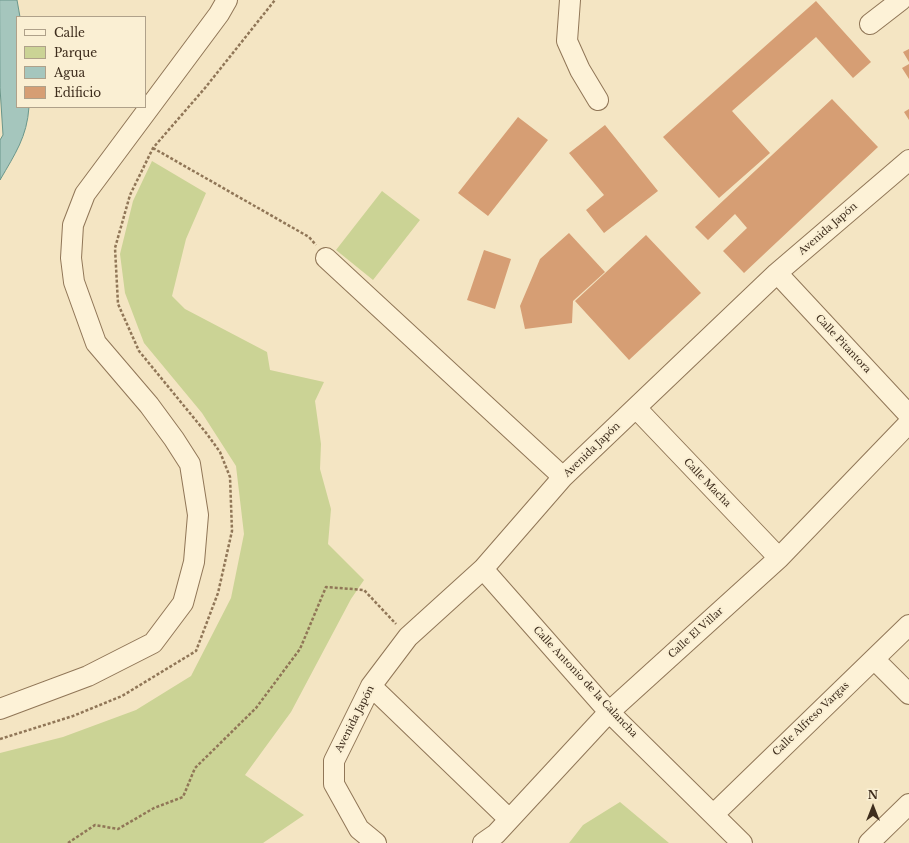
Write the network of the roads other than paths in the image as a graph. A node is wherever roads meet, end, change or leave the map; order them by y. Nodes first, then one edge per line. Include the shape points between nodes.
1 (227, 0) edge
2 (570, 0) edge
3 (901, 0) edge
4 (870, 24) dead end
5 (598, 100) dead end
6 (909, 160) edge
7 (326, 258) road end
8 (777, 273) junction
9 (636, 408) junction
10 (909, 415) edge
11 (909, 423) edge
12 (563, 477) junction
13 (779, 558) junction
14 (483, 569) junction
15 (909, 625) edge
16 (874, 659) junction
17 (370, 686) junction
18 (909, 694) edge
19 (0, 709) edge
20 (609, 712) junction
21 (909, 804) edge
22 (714, 814) junction
23 (509, 819) junction
24 (376, 843) edge
25 (483, 843) edge
26 (742, 843) edge
27 (869, 843) edge

1 - 19 street via 85,194 73,225 71,258 74,282 96,343 149,404 190,464 198,515 194,562 183,602 154,643 88,676
2 - 5 street via 567,41
3 - 4 street
6 - 8 street, Avenida Japón
7 - 12 street
8 - 9 street, Avenida Japón
8 - 10 street, Calle Pitantora
9 - 12 street, Avenida Japón
9 - 13 street, Calle Macha
11 - 13 street, Calle El Villar
12 - 14 street, Avenida Japón
13 - 20 street, Calle El Villar
14 - 17 street, Avenida Japón via 408,637
14 - 20 street, Calle Antonio de la Calancha
15 - 16 street, Calle Alfreso Vargas
16 - 18 street
16 - 22 street, Calle Alfreso Vargas
17 - 23 street
17 - 24 street, Avenida Japón via 334,761 334,784 359,828
20 - 22 street, Calle Antonio de la Calancha
20 - 23 street, Calle El Villar
21 - 27 street
22 - 26 street, Calle Antonio de la Calancha
23 - 25 street, Calle El Villar via 496,834

